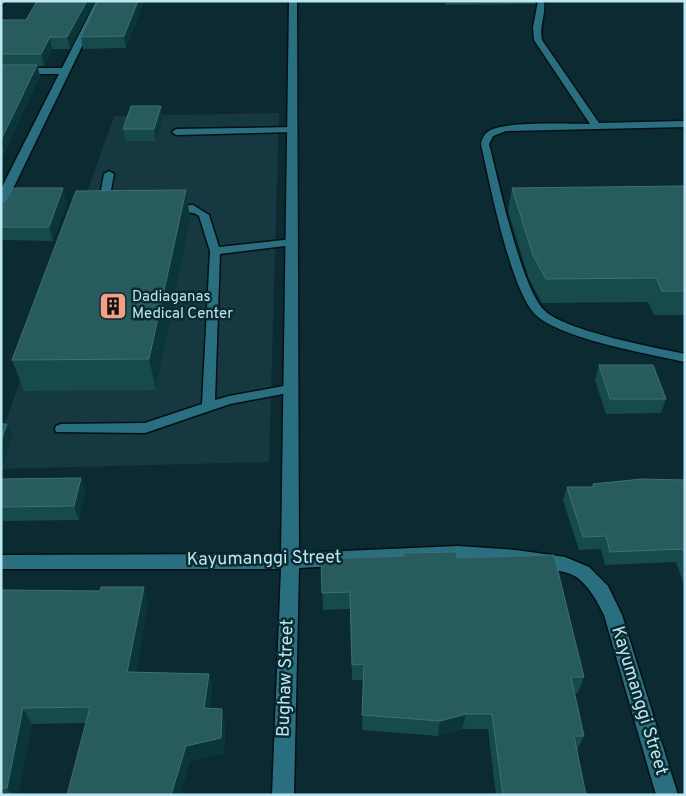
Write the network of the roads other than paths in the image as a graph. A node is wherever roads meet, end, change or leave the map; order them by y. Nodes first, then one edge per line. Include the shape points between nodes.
1 (100, 1) edge
2 (293, 1) edge
3 (542, 1) edge
4 (1, 71) edge
5 (66, 71) junction
6 (685, 124) edge
7 (597, 127) junction
8 (293, 130) junction
9 (176, 132) dead end
10 (109, 174) dead end
11 (1, 201) edge
12 (163, 209) edge
13 (114, 211) edge
14 (293, 242) junction
15 (215, 251) junction
16 (685, 358) edge
17 (289, 389) junction
18 (208, 407) junction
19 (61, 429) dead end
20 (290, 561) junction
21 (1, 562) edge
22 (283, 795) edge
23 (666, 795) edge

1 - 5 street
2 - 8 street, Bughaw Street
3 - 7 lane via 535,29 538,40
4 - 5 street
5 - 11 street
6 - 7 lane
7 - 16 lane via 506,128 487,135 485,144 495,183 529,298 540,313 563,326
8 - 9 lane
8 - 14 street, Bughaw Street
10 - 13 lane via 102,206
12 - 15 lane via 193,208 204,215
14 - 15 lane
14 - 17 street, Bughaw Street
15 - 18 lane
17 - 18 lane
17 - 20 street, Bughaw Street
18 - 19 lane via 145,428
20 - 21 street, Kayumanggi Street
20 - 22 street, Bughaw Street
20 - 23 street, Kayumanggi Street via 458,553 516,557 583,572 602,592 612,615

